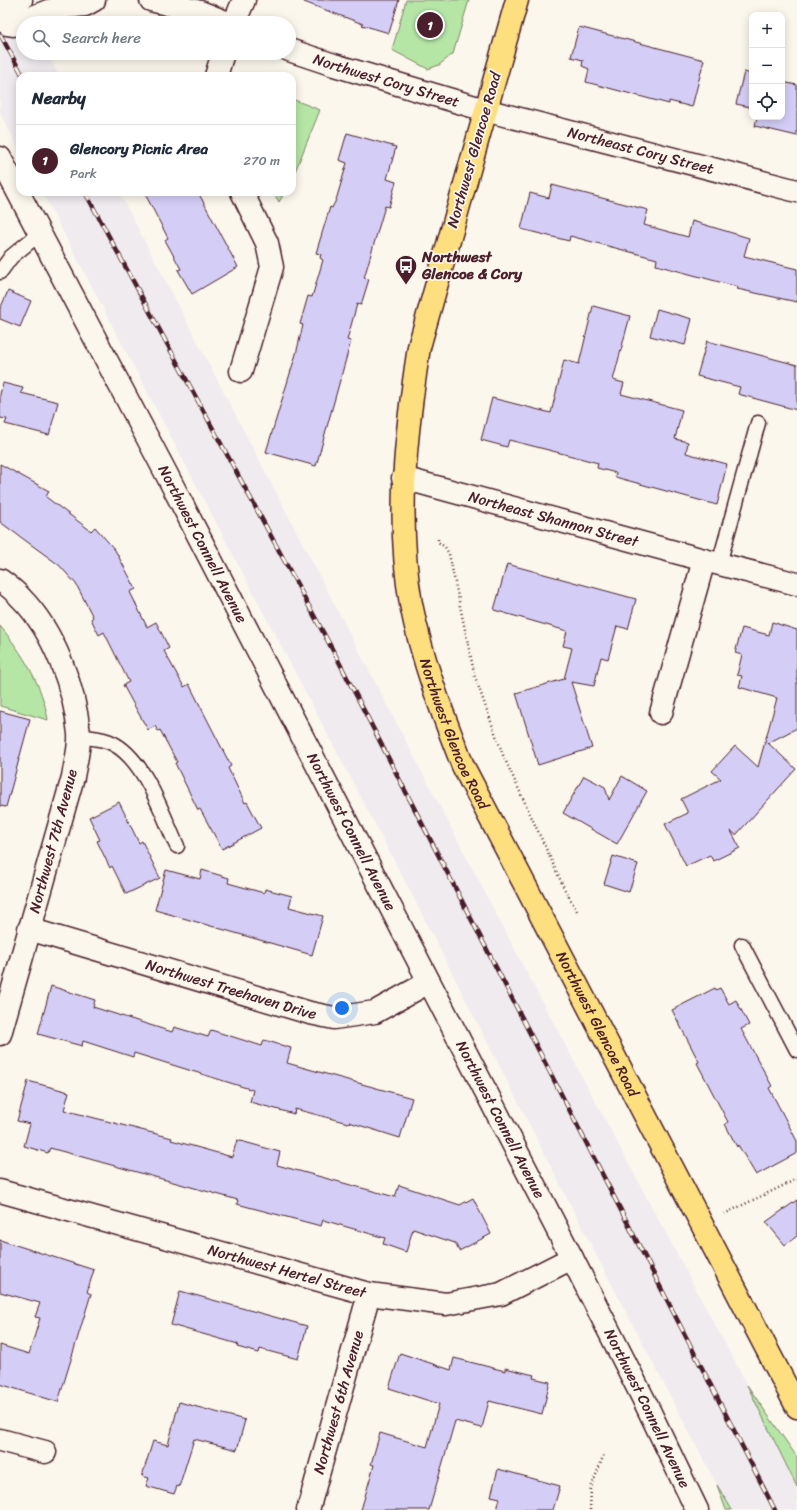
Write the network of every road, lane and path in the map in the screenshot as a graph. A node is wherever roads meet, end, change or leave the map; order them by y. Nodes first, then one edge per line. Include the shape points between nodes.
1 (21, 0) edge
2 (94, 0) edge
3 (151, 0) edge
4 (244, 0) edge
5 (517, 0) edge
6 (0, 14) edge
7 (37, 16) edge
8 (210, 16) edge
9 (237, 16) edge
10 (0, 23) edge
11 (16, 24) edge
12 (296, 52) edge
13 (222, 60) edge
14 (217, 72) edge
15 (485, 110) junction
16 (0, 158) edge
17 (16, 188) edge
18 (797, 191) edge
19 (20, 196) edge
20 (244, 196) edge
21 (40, 234) junction
22 (0, 272) edge
23 (241, 372) dead end
24 (758, 423) dead end
25 (403, 478) junction
26 (438, 539) dead end
27 (712, 562) junction
28 (0, 580) edge
29 (797, 584) edge
30 (661, 713) dead end
31 (79, 736) junction
32 (176, 846) dead end
33 (577, 911) dead end
34 (29, 929) junction
35 (742, 945) dead end
36 (429, 982) junction
37 (0, 1034) edge
38 (797, 1050) edge
39 (797, 1179) edge
40 (0, 1191) edge
41 (731, 1211) dead end
42 (572, 1258) junction
43 (369, 1294) junction
44 (797, 1407) edge
45 (0, 1440) edge
46 (45, 1452) dead end
47 (604, 1454) dead end
48 (308, 1510) edge
49 (590, 1510) edge
50 (697, 1510) edge

1 - 6 street via 6,6
2 - 7 street via 85,5 66,7
3 - 8 street
4 - 9 street
5 - 15 main road, Northwest Glencoe Road
10 - 11 street
12 - 15 street, Northwest Cory Street
13 - 14 street
15 - 18 street, Northeast Cory Street
15 - 25 main road, Northwest Glencoe Road via 419,347
16 - 17 street, Northwest Connell Avenue
19 - 21 street, Northwest Connell Avenue
20 - 23 street via 267,243 272,268
21 - 22 lane via 11,257
21 - 36 street, Northwest Connell Avenue
24 - 27 lane
25 - 27 street, Northeast Shannon Street
25 - 44 main road, Northwest Glencoe Road via 406,562 411,604 424,660 463,766
26 - 33 path via 449,554 475,677 502,755
27 - 29 street, Northeast Shannon Street
27 - 30 street
28 - 31 street, Northwest 7th Avenue via 21,598 38,620 54,649 71,688
31 - 32 lane via 112,742 133,758 148,784
31 - 34 street, Northwest 7th Avenue via 73,777
34 - 36 street, Northwest Treehaven Drive via 334,1018 375,1012
34 - 37 street, Northwest 7th Avenue
35 - 38 lane
36 - 42 street, Northwest Connell Avenue
39 - 41 path
40 - 43 street, Northwest Hertel Street
42 - 43 street, Northwest Hertel Street via 502,1294 446,1304
42 - 50 street, Northwest Connell Avenue
43 - 48 street, Northwest 6th Avenue
45 - 46 street
47 - 49 path via 591,1488

